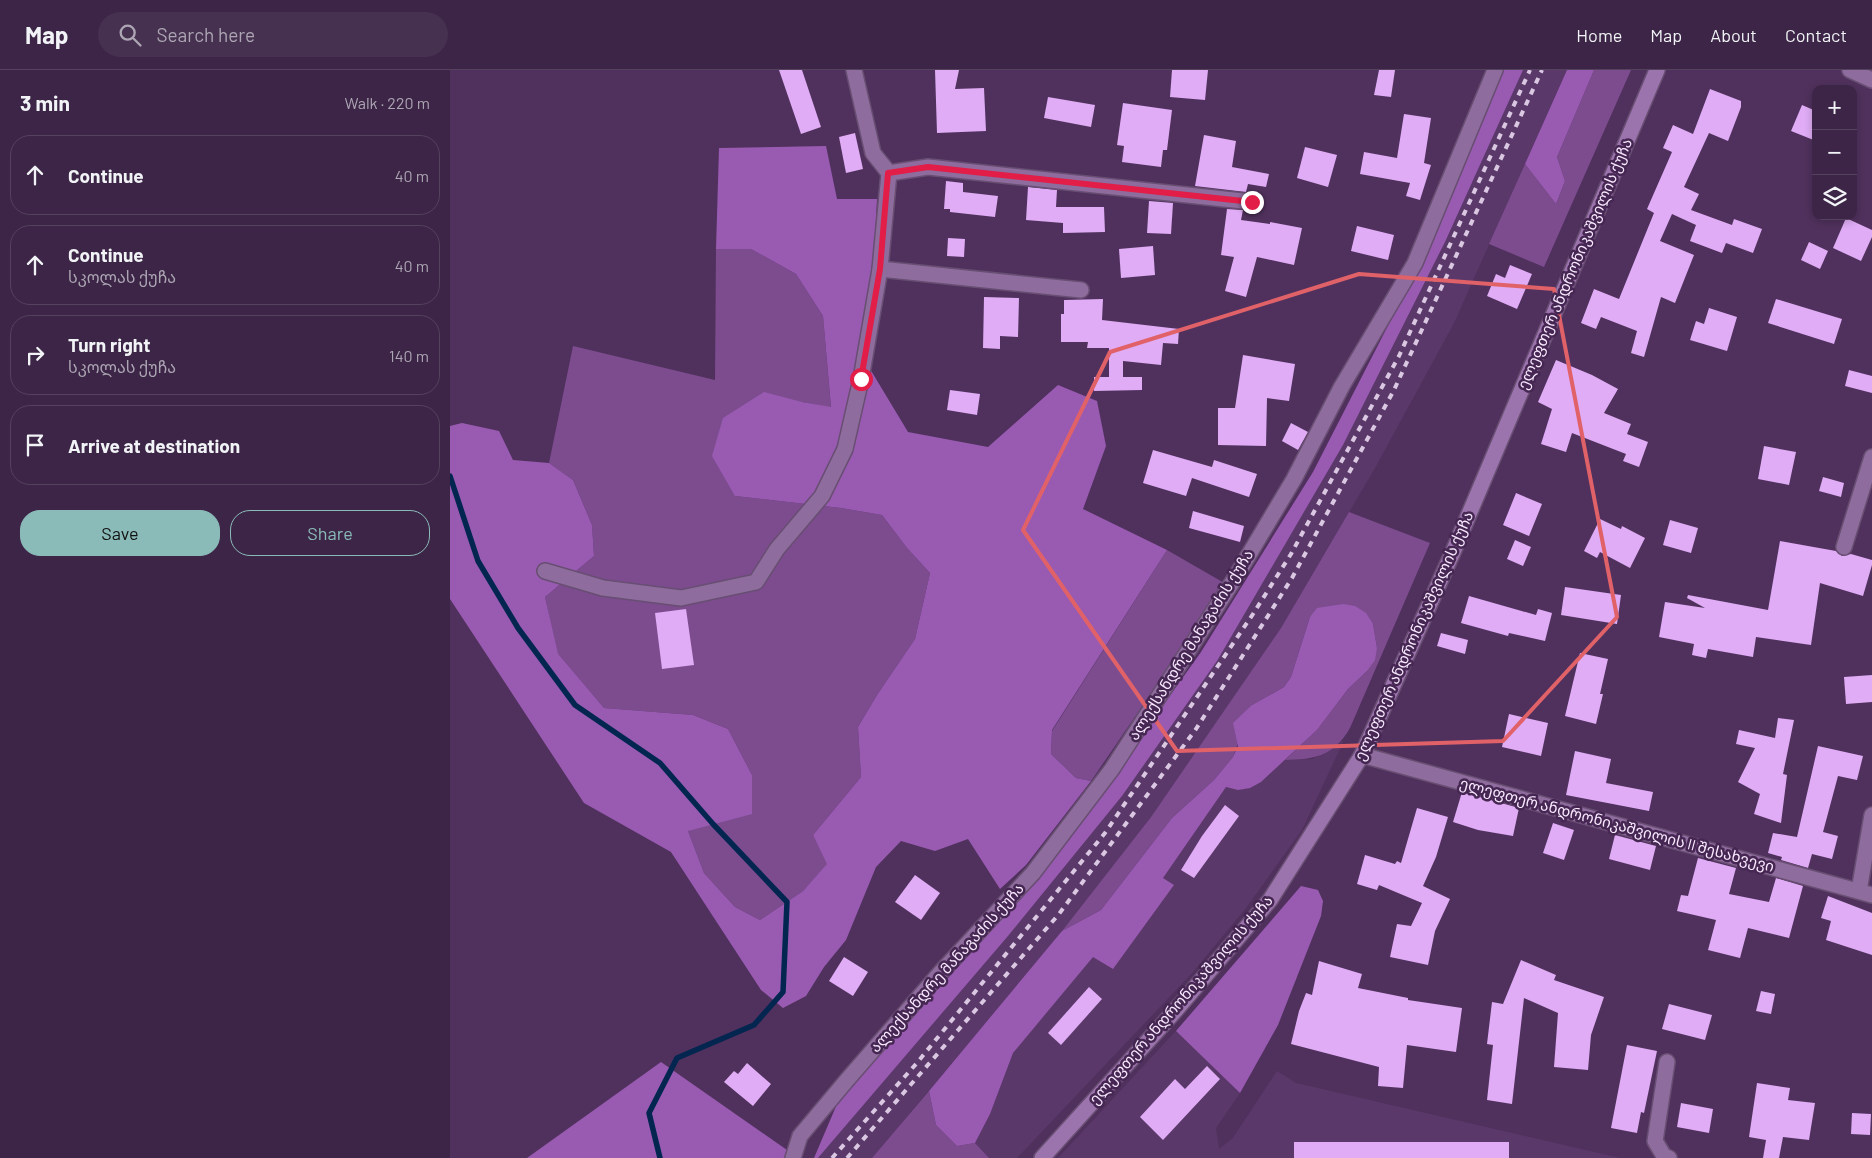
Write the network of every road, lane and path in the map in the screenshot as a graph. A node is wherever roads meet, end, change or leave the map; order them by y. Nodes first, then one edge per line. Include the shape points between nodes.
1 (854, 70) edge
2 (1495, 70) edge
3 (1657, 70) edge
4 (1850, 70) edge
5 (1872, 80) edge
6 (888, 173) junction
7 (1252, 202) dead end
8 (880, 269) junction
9 (1081, 290) dead end
10 (1872, 457) edge
11 (1844, 547) dead end
12 (545, 571) dead end
13 (1362, 754) junction
14 (1872, 815) edge
15 (1866, 893) edge
16 (1667, 1062) dead end
17 (793, 1158) edge
18 (1042, 1158) edge
19 (1669, 1158) edge

1 - 6 street via 873,153
2 - 17 street, ალექსანდრე მანაგაძის ქუჩა via 1415,263 1342,386 1294,479 1169,681 1112,769 1032,873 835,1094 800,1136
3 - 13 main road, ელეფთერ ანდრონიკაშვილის ქუჩა via 1453,552
4 - 5 street
6 - 7 street via 928,167
6 - 8 street
8 - 9 street
8 - 12 street via 845,449 822,496 777,549 756,582 681,598 603,588
10 - 11 street
13 - 15 street, ელეფთერ ანდრონიკაშვილის II შესახვევი
13 - 18 main road, ელეფთერ ანდრონიკაშვილის ქუჩა via 1270,900 1175,1012
14 - 15 street
16 - 19 street via 1655,1141 1664,1156

